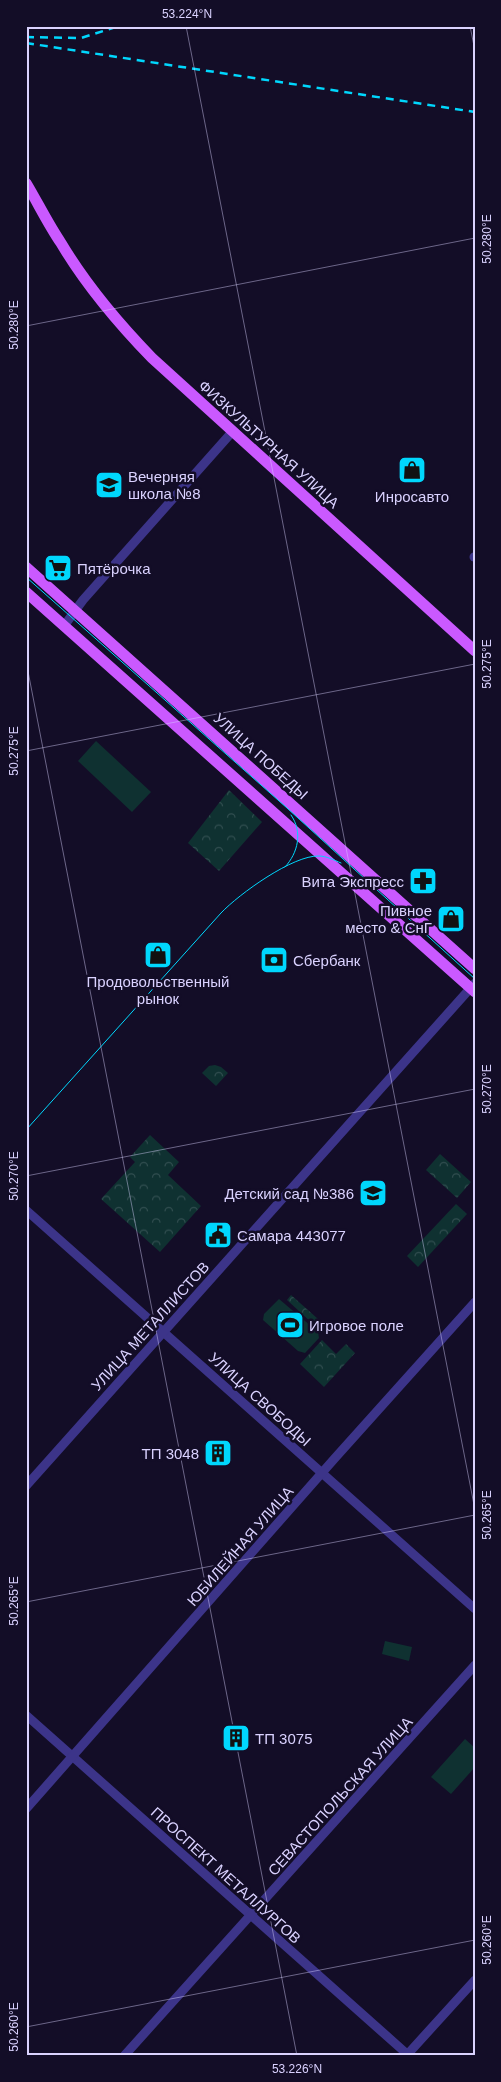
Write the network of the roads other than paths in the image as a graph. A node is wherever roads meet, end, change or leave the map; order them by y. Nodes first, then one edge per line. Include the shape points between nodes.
1 (26, 183) edge
2 (233, 431) junction
3 (26, 567) edge
4 (26, 592) edge
5 (75, 611) junction
6 (64, 626) junction
7 (475, 651) edge
8 (475, 969) edge
9 (473, 988) edge
10 (26, 1210) edge
11 (475, 1302) edge
12 (164, 1332) junction
13 (322, 1473) junction
14 (26, 1486) edge
15 (475, 1609) edge
16 (475, 1665) edge
17 (26, 1715) edge
18 (73, 1757) junction
19 (26, 1809) edge
20 (251, 1916) junction
21 (475, 1980) edge
22 (407, 2055) edge
23 (124, 2056) edge

1 - 2 main road, ФИЗКУЛЬТУРНАЯ УЛИЦА via 61,244 120,324 152,358
2 - 5 street
2 - 7 main road, ФИЗКУЛЬТУРНАЯ УЛИЦА
3 - 5 main road, УЛИЦА ПОБЕДЫ
4 - 6 main road
5 - 6 street
5 - 8 main road, УЛИЦА ПОБЕДЫ
6 - 9 main road
9 - 12 street, УЛИЦА МЕТАЛЛИСТОВ
10 - 12 street, УЛИЦА СВОБОДЫ
11 - 13 street, ЮБИЛЕЙНАЯ УЛИЦА
12 - 13 street, УЛИЦА СВОБОДЫ
12 - 14 street, УЛИЦА МЕТАЛЛИСТОВ
13 - 15 street, УЛИЦА СВОБОДЫ
13 - 18 street, ЮБИЛЕЙНАЯ УЛИЦА
16 - 20 street, СЕВАСТОПОЛЬСКАЯ УЛИЦА
17 - 18 street, ПРОСПЕКТ МЕТАЛЛУРГОВ
18 - 19 street, ЮБИЛЕЙНАЯ УЛИЦА
18 - 20 street, ПРОСПЕКТ МЕТАЛЛУРГОВ
20 - 22 street, ПРОСПЕКТ МЕТАЛЛУРГОВ
20 - 23 street, СЕВАСТОПОЛЬСКАЯ УЛИЦА
21 - 22 street

